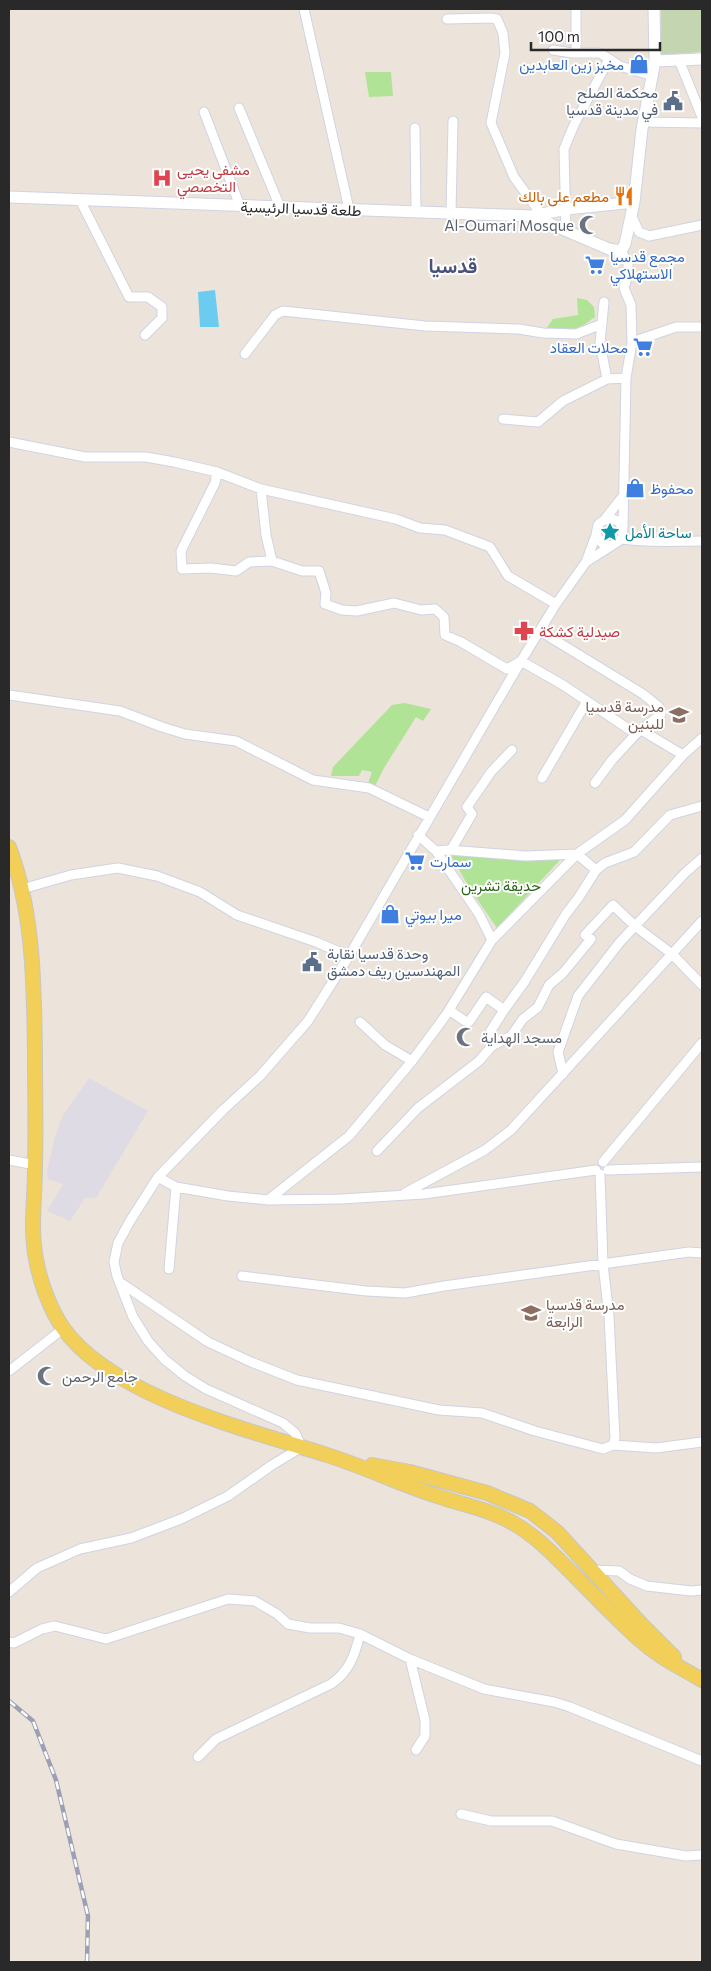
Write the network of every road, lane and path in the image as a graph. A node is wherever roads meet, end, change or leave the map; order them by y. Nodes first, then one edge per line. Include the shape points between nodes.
1 (576, 9) edge
2 (654, 9) edge
3 (308, 10) edge
4 (447, 19) dead end
5 (552, 50) dead end
6 (576, 52) junction
7 (609, 59) junction
8 (702, 59) edge
9 (679, 60) junction
10 (656, 61) junction
11 (653, 76) junction
12 (239, 108) dead end
13 (204, 112) dead end
14 (702, 118) edge
15 (453, 121) dead end
16 (644, 122) junction
17 (702, 123) edge
18 (414, 128) dead end
19 (9, 197) edge
20 (80, 200) junction
21 (634, 202) junction
22 (240, 206) junction
23 (280, 207) junction
24 (567, 209) junction
25 (348, 210) junction
26 (416, 212) junction
27 (451, 213) junction
28 (537, 215) junction
29 (631, 215) junction
30 (702, 225) edge
31 (566, 231) junction
32 (621, 251) junction
33 (604, 302) dead end
34 (602, 324) junction
35 (702, 327) edge
36 (144, 335) dead end
37 (632, 342) junction
38 (246, 354) dead end
39 (626, 378) junction
40 (607, 379) junction
41 (504, 419) dead end
42 (9, 442) edge
43 (217, 472) junction
44 (261, 489) junction
45 (623, 496) junction
46 (605, 519) junction
47 (622, 528) junction
48 (596, 535) junction
49 (622, 539) junction
50 (702, 542) edge
51 (611, 546) junction
52 (272, 561) junction
53 (586, 562) junction
54 (556, 604) junction
55 (540, 631) junction
56 (520, 661) junction
57 (9, 695) edge
58 (587, 701) junction
59 (638, 732) junction
60 (702, 738) edge
61 (512, 750) dead end
62 (683, 755) junction
63 (542, 778) dead end
64 (595, 783) dead end
65 (702, 806) edge
66 (429, 817) junction
67 (418, 836) junction
68 (9, 847) edge
69 (451, 850) junction
70 (436, 851) junction
71 (577, 854) junction
72 (702, 858) edge
73 (596, 870) junction
74 (22, 889) junction
75 (702, 921) edge
76 (635, 926) junction
77 (492, 940) junction
78 (672, 954) junction
79 (349, 956) junction
80 (702, 986) edge
81 (449, 1010) junction
82 (504, 1010) junction
83 (360, 1022) dead end
84 (702, 1043) edge
85 (492, 1046) junction
86 (412, 1061) junction
87 (563, 1074) junction
88 (377, 1151) dead end
89 (9, 1160) edge
90 (36, 1165) junction
91 (702, 1167) edge
92 (602, 1169) junction
93 (158, 1177) junction
94 (176, 1187) junction
95 (403, 1194) junction
96 (268, 1200) junction
97 (702, 1253) edge
98 (603, 1264) junction
99 (169, 1270) dead end
100 (242, 1276) dead end
101 (121, 1283) junction
102 (64, 1328) junction
103 (9, 1371) edge
104 (702, 1442) edge
105 (612, 1445) junction
106 (302, 1447) junction
107 (349, 1462) junction
108 (593, 1570) junction
109 (702, 1590) edge
110 (9, 1592) edge
111 (360, 1634) junction
112 (9, 1642) edge
113 (410, 1659) junction
114 (700, 1679) edge
115 (416, 1750) dead end
116 (198, 1757) dead end
117 (702, 1761) edge
118 (461, 1814) dead end
119 (702, 1855) edge

1 - 6 street
2 - 10 main road
3 - 25 street
4 - 28 street via 490,18 497,19 499,23 505,53 491,122 514,176
5 - 6 street
6 - 7 street via 600,53
7 - 11 street via 620,66
7 - 24 street via 564,149
8 - 9 main road
9 - 10 main road
9 - 14 street
10 - 11 main road
11 - 16 main road
12 - 23 street
13 - 22 street
15 - 27 street
16 - 17 street
16 - 21 main road
18 - 26 street
19 - 20 main road, طلعة قدسيا الرئيسية
20 - 22 main road, طلعة قدسيا الرئيسية
20 - 36 street via 129,297 148,297 162,307 162,318
21 - 24 main road, طلعة قدسيا الرئيسية
21 - 29 main road
22 - 23 main road, طلعة قدسيا الرئيسية
23 - 25 main road, طلعة قدسيا الرئيسية
24 - 28 main road, طلعة قدسيا الرئيسية
24 - 31 street
25 - 26 main road, طلعة قدسيا الرئيسية
26 - 27 main road, طلعة قدسيا الرئيسية
27 - 28 main road, طلعة قدسيا الرئيسية
28 - 31 main road, طلعة قدسيا الرئيسية
29 - 30 street via 639,232 649,236
29 - 32 main road
31 - 32 main road, طلعة قدسيا الرئيسية
32 - 37 street via 628,263 624,288 631,306
33 - 34 street
34 - 38 street via 576,334 543,333 519,329 425,326 283,311 275,315
34 - 40 street via 600,343
35 - 37 street via 676,327
37 - 39 street
39 - 40 street
39 - 45 street
40 - 41 street via 563,401 538,422
42 - 43 street via 85,457 146,456
43 - 44 street
43 - 52 street via 215,483 181,551 182,569 236,571 249,562
44 - 52 street
44 - 54 street via 396,519 420,528 445,530 490,547 508,576
45 - 46 street
45 - 47 street
46 - 47 street via 614,519
46 - 48 street via 598,526
47 - 49 street
48 - 51 street via 602,543
48 - 53 street
49 - 50 street
49 - 51 street
51 - 53 street
52 - 56 street via 302,572 319,572 326,593 325,604 358,611 394,603 421,610 435,609 444,616 445,636 507,669
53 - 54 street
54 - 55 street
55 - 56 street
55 - 59 street via 659,706 661,714
56 - 58 street
56 - 66 street
57 - 66 street via 120,711 185,734 236,741 314,780 369,788
58 - 59 street
58 - 63 street
59 - 62 street
59 - 64 street
60 - 62 street
61 - 69 street via 491,772 467,807 472,814
62 - 71 street via 625,820
65 - 73 street via 670,815 634,852
66 - 67 street
67 - 70 street
67 - 79 street
68 - 74 main road
69 - 70 street
69 - 71 street via 526,856
70 - 77 street via 479,914
71 - 73 street
71 - 77 street
72 - 76 street
73 - 82 street
74 - 79 street via 71,875 118,868 200,892 237,914
74 - 90 main road via 29,930 34,1022
75 - 78 street
76 - 78 street
76 - 85 street via 614,905 585,935 591,939 549,985 538,1007 523,1019 511,1036
76 - 87 street via 578,996 558,1052
77 - 81 street
78 - 80 street
78 - 87 street
79 - 93 street via 308,1021 260,1076
81 - 82 street via 469,1022 486,997
81 - 86 street
82 - 85 street via 490,1032
83 - 86 street via 385,1045
84 - 92 street
85 - 88 street via 479,1061 418,1108
86 - 96 street via 349,1136
87 - 95 street via 511,1130 492,1145
89 - 90 street
90 - 102 main road via 33,1231 36,1259 43,1286
91 - 92 street
92 - 95 street via 424,1194
92 - 98 street
93 - 94 street
93 - 101 street via 118,1243 114,1262
94 - 96 street
94 - 99 street
95 - 96 street
97 - 98 street
98 - 100 street via 406,1293
98 - 105 street via 609,1316 615,1438
101 - 105 street via 208,1342 297,1380 439,1410 482,1412 594,1448
101 - 106 street via 133,1317 164,1359 206,1389 283,1424 295,1433
102 - 103 street
102 - 106 main road via 104,1366 151,1394 180,1407
104 - 105 street via 656,1448
106 - 107 main road
106 - 110 street via 212,1504 131,1538 80,1549 37,1568
107 - 108 main road via 410,1472 516,1504 557,1532
107 - 114 main road via 424,1492 490,1512 523,1528 646,1645 669,1663
108 - 109 street via 619,1571 647,1586 691,1592
108 - 114 main road via 654,1638
111 - 112 street via 339,1628 288,1624 255,1601 228,1599 106,1639 55,1626 46,1627 14,1643
111 - 113 street
111 - 116 street via 355,1656 339,1679 216,1739
113 - 115 street via 425,1720 426,1736
113 - 117 street via 484,1689 570,1707
118 - 119 street via 491,1821 552,1821 616,1844 686,1856

